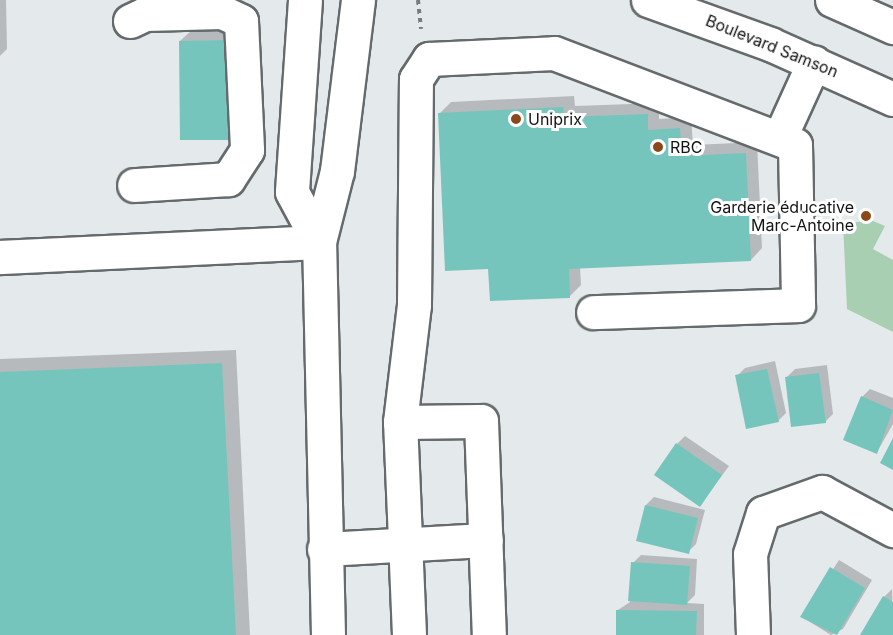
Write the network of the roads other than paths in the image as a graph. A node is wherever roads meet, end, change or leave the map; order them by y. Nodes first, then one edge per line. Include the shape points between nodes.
1 (305, 0) edge
2 (358, 0) edge
3 (648, 0) edge
4 (832, 0) edge
5 (130, 21) dead end
6 (893, 27) edge
7 (814, 62) junction
8 (893, 99) edge
9 (780, 137) junction
10 (134, 185) dead end
11 (319, 242) junction
12 (0, 256) edge
13 (593, 312) dead end
14 (400, 422) junction
15 (893, 530) edge
16 (486, 540) junction
17 (405, 544) junction
18 (324, 549) junction
19 (328, 635) edge
20 (409, 635) edge
21 (489, 635) edge
22 (753, 635) edge

1 - 11 street via 292,192
2 - 11 street via 337,171
3 - 7 street, Boulevard Samson
4 - 6 street
5 - 10 street via 145,14 222,12 241,21 247,150 228,179
7 - 8 street, Boulevard Samson
7 - 9 street
9 - 13 street via 795,145 798,305
9 - 14 street via 554,53 429,59 416,79 414,305
11 - 12 street
11 - 18 street
14 - 16 street via 481,421
14 - 17 street
15 - 22 street via 822,492 763,513 750,554
16 - 17 street
16 - 21 street
17 - 18 street
17 - 20 street
18 - 19 street

